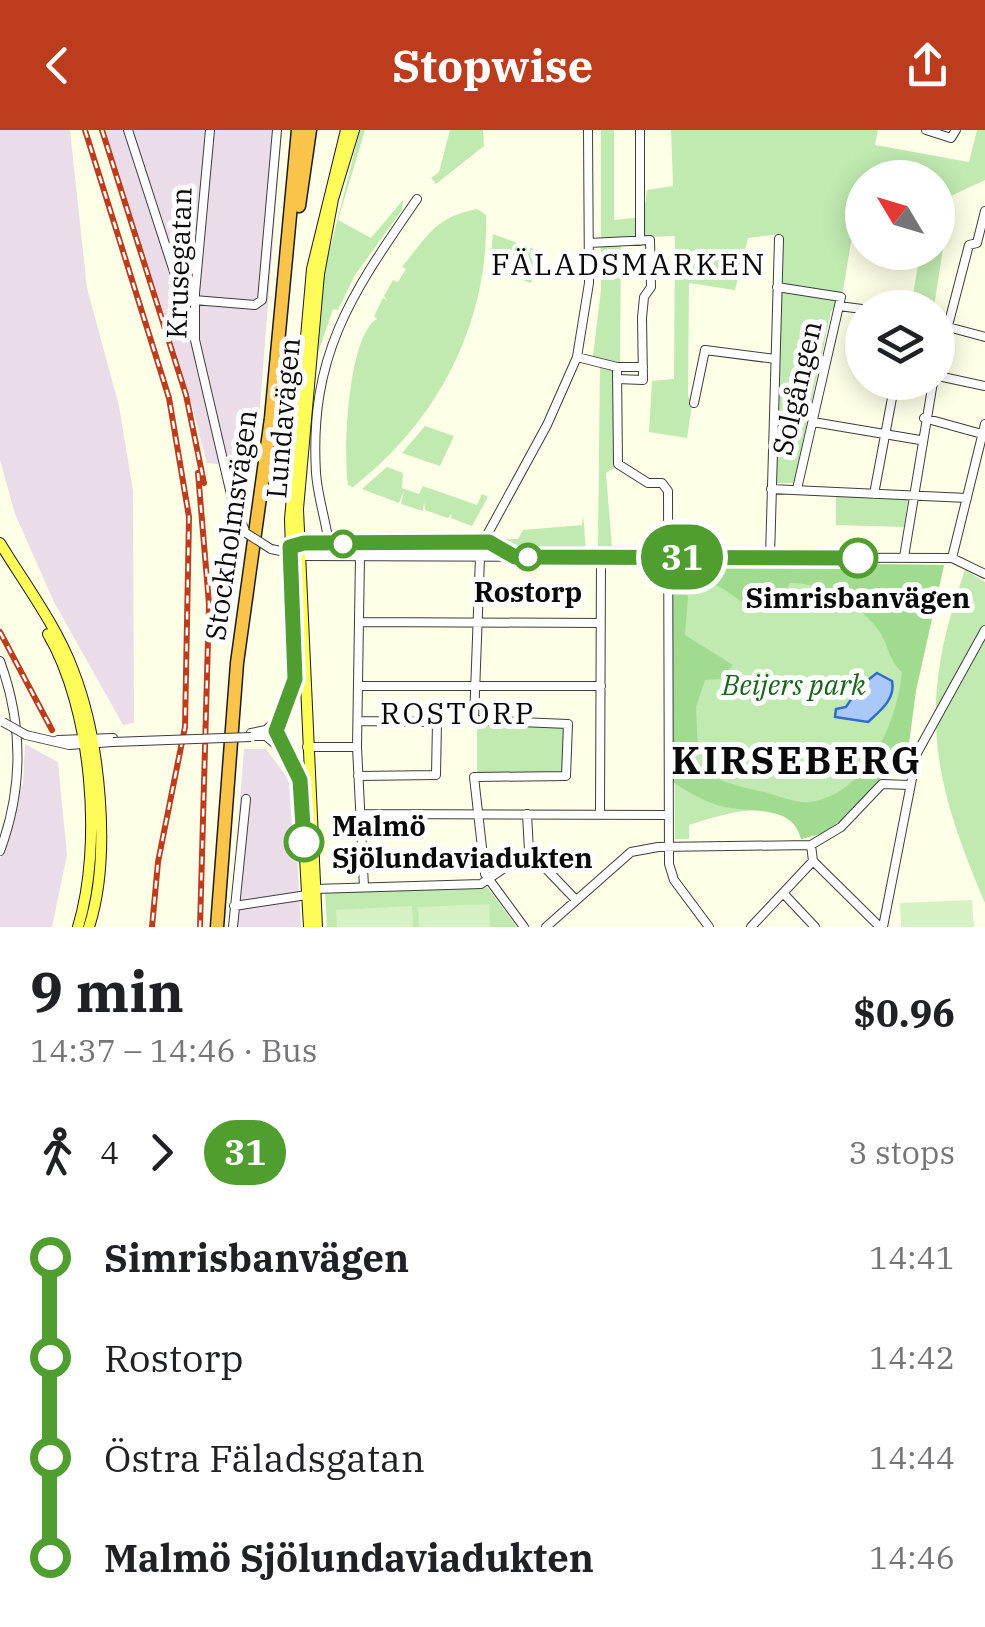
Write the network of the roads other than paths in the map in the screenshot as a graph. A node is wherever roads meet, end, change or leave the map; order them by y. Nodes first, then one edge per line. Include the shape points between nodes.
1 (128, 130) edge
2 (210, 130) edge
3 (277, 130) edge
4 (301, 130) edge
5 (346, 130) edge
6 (354, 130) edge
7 (588, 130) edge
8 (640, 130) edge
9 (926, 130) edge
10 (956, 130) edge
11 (416, 199) dead end
12 (985, 211) edge
13 (779, 239) dead end
14 (640, 241) junction
15 (589, 243) junction
16 (981, 245) edge
17 (778, 287) junction
18 (195, 297) junction
19 (955, 300) edge
20 (840, 301) junction
21 (845, 303) edge
22 (955, 329) edge
23 (985, 337) edge
24 (577, 357) junction
25 (775, 362) junction
26 (617, 367) junction
27 (643, 367) junction
28 (617, 379) junction
29 (955, 380) edge
30 (985, 386) edge
31 (892, 400) edge
32 (928, 400) edge
33 (694, 403) dead end
34 (924, 418) junction
35 (812, 422) junction
36 (984, 429) edge
37 (886, 433) junction
38 (920, 440) junction
39 (771, 489) junction
40 (797, 490) junction
41 (874, 494) junction
42 (912, 496) junction
43 (967, 498) junction
44 (0, 543) edge
45 (330, 543) junction
46 (488, 549) junction
47 (288, 550) junction
48 (330, 556) junction
49 (360, 556) junction
50 (667, 556) junction
51 (0, 557) edge
52 (770, 557) junction
53 (904, 557) junction
54 (601, 558) junction
55 (952, 558) junction
56 (985, 574) edge
57 (359, 622) junction
58 (476, 623) junction
59 (600, 623) junction
60 (985, 630) edge
61 (0, 661) edge
62 (358, 686) junction
63 (474, 686) junction
64 (601, 686) junction
65 (282, 712) junction
66 (305, 715) junction
67 (358, 720) junction
68 (2, 721) edge
69 (251, 735) junction
70 (86, 742) junction
71 (357, 747) junction
72 (307, 748) junction
73 (284, 752) junction
74 (358, 776) junction
75 (909, 785) junction
76 (246, 799) dead end
77 (360, 814) junction
78 (475, 814) junction
79 (527, 814) junction
80 (600, 815) junction
81 (668, 815) junction
82 (811, 845) junction
83 (668, 847) junction
84 (529, 851) junction
85 (0, 852) edge
86 (813, 861) junction
87 (487, 882) junction
88 (364, 887) junction
89 (311, 892) junction
90 (783, 893) junction
91 (576, 900) junction
92 (234, 906) junction
93 (78, 927) edge
94 (89, 927) edge
95 (221, 927) edge
96 (233, 927) edge
97 (308, 927) edge
98 (317, 927) edge
99 (524, 927) edge
100 (546, 927) edge
101 (709, 927) edge
102 (752, 927) edge
103 (815, 927) edge
104 (882, 927) edge

1 - 18 street via 178,284
2 - 18 street, Krusegatan
3 - 18 street via 262,300 255,305
4 - 95 highway, Stockholmsvägen via 237,663
4 - 95 highway, Stockholmsvägen via 275,448 245,654
5 - 47 main road, Lundavägen via 312,270
6 - 47 main road, Lundavägen via 319,274
7 - 15 street
8 - 14 street
9 - 10 street via 951,138
11 - 45 street via 373,258 333,339 316,437 318,499
12 - 16 street
13 - 17 street
14 - 15 street
14 - 27 street via 650,240
15 - 24 street
16 - 19 street via 969,245
17 - 20 street
17 - 25 street
18 - 47 street, Krusegatan, bridge via 199,357 233,503 246,533
20 - 21 street
20 - 35 street, Solgången
22 - 23 street
24 - 26 street
24 - 46 street
25 - 33 street via 705,350
25 - 39 street
26 - 27 street
26 - 28 street
27 - 28 street via 643,380
28 - 50 street via 618,464 666,486
29 - 30 street
31 - 37 street
32 - 34 street
34 - 36 street
34 - 38 street
35 - 37 street
35 - 40 street, Solgången
36 - 43 street
37 - 38 street
37 - 41 street
38 - 42 street
39 - 40 street
39 - 52 street
40 - 41 street
41 - 42 street
42 - 43 street
42 - 53 street
43 - 55 street
44 - 70 main road via 64,648 84,702
45 - 46 street
45 - 47 street
45 - 48 street
46 - 49 street
46 - 54 street via 515,557
46 - 58 street
47 - 48 street
47 - 65 main road, Lundavägen via 295,679
47 - 66 main road, Lundavägen
48 - 49 street
49 - 57 street
50 - 52 street
50 - 54 street
50 - 81 street
51 - 70 main road via 53,642
52 - 53 street
53 - 55 street
54 - 59 street
55 - 56 street
57 - 58 street
57 - 62 street
58 - 59 street
58 - 63 street
59 - 64 street
60 - 75 street via 919,750
61 - 85 street via 12,700 18,766
62 - 63 street
62 - 67 street
63 - 64 street
63 - 78 street via 474,720 568,724 566,776 474,776
64 - 80 street
65 - 66 main road via 296,706
65 - 69 street via 271,727
65 - 73 main road, Lundavägen via 276,731
66 - 72 main road, Lundavägen
67 - 71 street
67 - 74 street via 434,720 436,748 436,775
68 - 70 street, bridge via 26,735
69 - 70 street, bridge
69 - 73 street via 266,736
70 - 93 main road via 91,865
70 - 94 main road via 100,852
71 - 72 street
71 - 74 street
72 - 73 main road via 298,758
72 - 89 main road, Lundavägen
73 - 89 main road, Lundavägen via 301,788
74 - 77 street
75 - 82 street via 882,784 841,827
75 - 104 street
76 - 92 street
77 - 78 street
77 - 88 street
78 - 79 street
78 - 87 street
79 - 80 street
79 - 84 street
80 - 81 street
81 - 83 street
82 - 83 street
82 - 86 street
83 - 91 street via 623,856
83 - 101 street via 671,874
84 - 87 street
84 - 91 street
86 - 90 street
86 - 104 street
87 - 88 street
87 - 99 street
88 - 89 street
89 - 92 street
89 - 97 main road, Lundavägen
89 - 98 main road, Lundavägen
90 - 102 street
90 - 103 street
91 - 100 street
92 - 96 street

